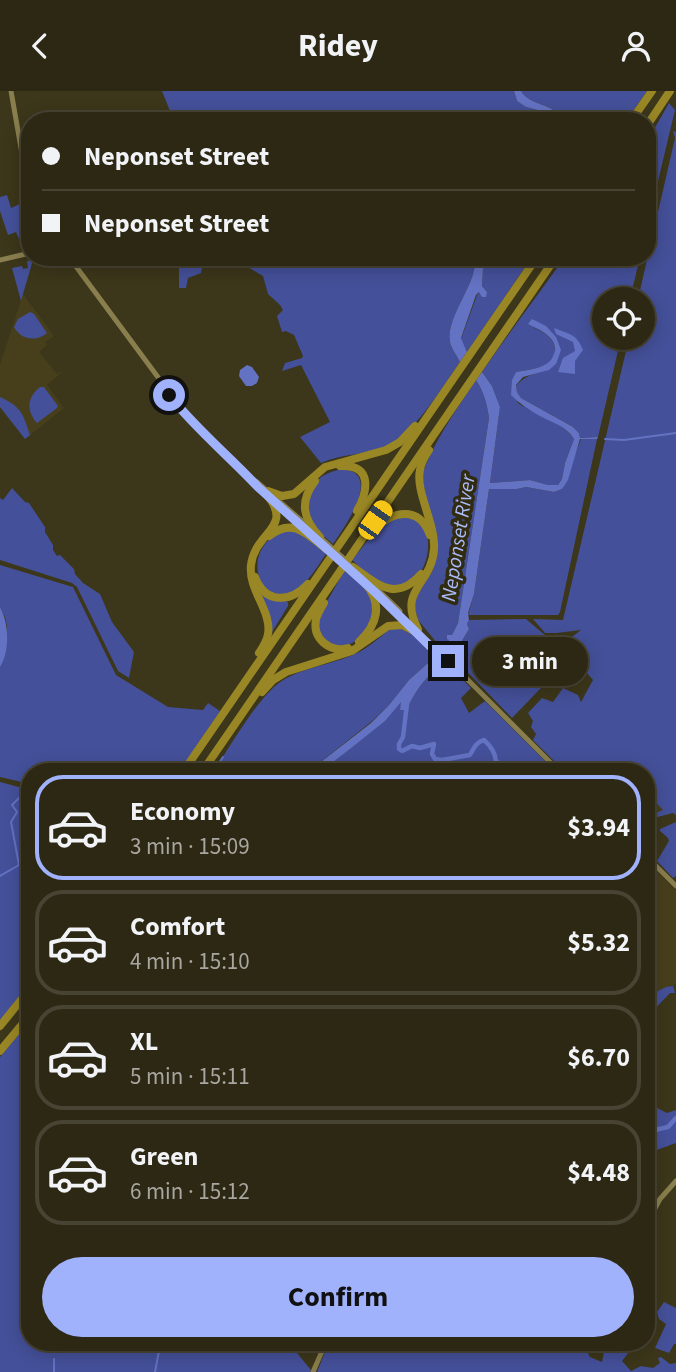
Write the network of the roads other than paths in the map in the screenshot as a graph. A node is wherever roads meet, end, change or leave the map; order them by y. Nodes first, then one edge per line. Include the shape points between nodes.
1 (11, 91) edge
2 (652, 91) edge
3 (670, 91) edge
4 (637, 112) edge
5 (656, 112) edge
6 (21, 148) edge
7 (21, 255) edge
8 (0, 260) edge
9 (76, 266) edge
10 (531, 266) edge
11 (550, 266) edge
12 (434, 407) junction
13 (445, 419) junction
14 (267, 493) junction
15 (320, 537) junction
16 (361, 541) junction
17 (341, 543) junction
18 (328, 547) junction
19 (349, 568) junction
20 (323, 569) junction
21 (365, 583) junction
22 (417, 630) junction
23 (236, 695) junction
24 (237, 720) junction
25 (189, 763) edge
26 (208, 763) edge
27 (551, 763) edge
28 (655, 865) edge
29 (676, 886) edge
30 (21, 1000) edge
31 (21, 1026) edge
32 (0, 1027) edge
33 (0, 1051) edge
34 (676, 1181) edge
35 (655, 1208) edge
36 (322, 1351) edge
37 (313, 1372) edge

1 - 6 main road
2 - 4 highway
3 - 5 highway
7 - 8 main road
9 - 14 main road via 179,408
10 - 12 highway
11 - 13 highway
12 - 14 highway via 388,449 328,465 291,495
12 - 17 highway
13 - 16 highway
13 - 22 highway via 419,470 434,546 430,566 411,601
14 - 15 main road
14 - 18 main road
14 - 23 highway via 277,519 257,547 251,573 268,634
15 - 17 highway via 306,516 308,492 325,472 351,466 364,477 366,492
15 - 18 main road
16 - 19 highway
16 - 19 highway via 385,520 410,515 428,531 429,559 416,580 391,590
17 - 20 highway
18 - 19 main road
18 - 20 highway via 300,530 284,527 264,542 254,568 261,588 281,598 298,594
19 - 21 main road
19 - 21 highway via 316,619 317,634 329,647 351,647 371,628 377,606
19 - 22 main road
19 - 24 highway
20 - 23 highway
21 - 22 main road
22 - 24 highway via 390,625 350,652 288,670
22 - 27 main road
23 - 25 highway
24 - 26 highway
28 - 29 main road
30 - 32 highway
31 - 33 highway
34 - 35 main road
36 - 37 main road

